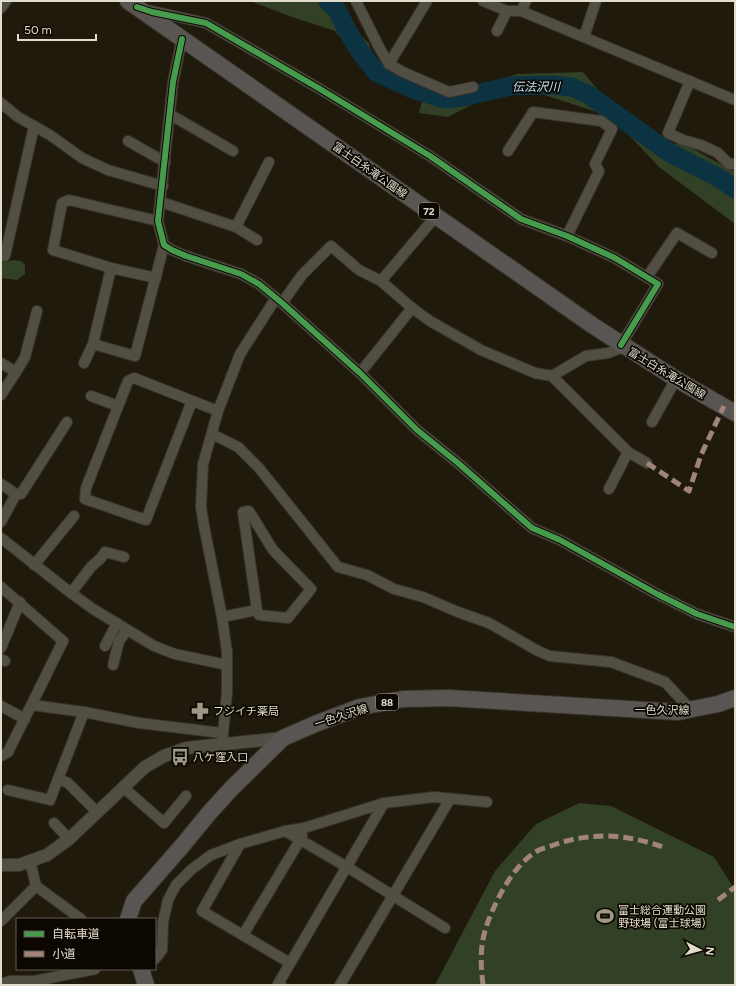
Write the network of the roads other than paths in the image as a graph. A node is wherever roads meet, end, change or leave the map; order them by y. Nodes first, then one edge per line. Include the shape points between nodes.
1 (6, 1) edge
2 (356, 1) edge
3 (427, 1) edge
4 (483, 1) edge
5 (526, 1) edge
6 (596, 1) edge
7 (133, 4) edge
8 (1, 8) edge
9 (507, 11) junction
10 (521, 11) junction
11 (496, 31) dead end
12 (584, 37) junction
13 (182, 39) junction
14 (390, 64) junction
15 (690, 81) junction
16 (473, 87) dead end
17 (735, 100) edge
18 (1, 103) edge
19 (171, 114) junction
20 (34, 126) junction
21 (128, 141) dead end
22 (508, 150) dead end
23 (233, 151) dead end
24 (165, 162) junction
25 (269, 162) dead end
26 (735, 164) edge
27 (163, 186) junction
28 (161, 202) junction
29 (436, 216) junction
30 (158, 221) junction
31 (236, 227) junction
32 (567, 236) junction
33 (258, 240) dead end
34 (164, 245) junction
35 (712, 253) dead end
36 (5, 256) dead end
37 (111, 268) junction
38 (647, 277) junction
39 (156, 278) junction
40 (381, 281) junction
41 (279, 301) junction
42 (412, 308) junction
43 (37, 311) dead end
44 (93, 344) junction
45 (623, 346) junction
46 (1, 363) edge
47 (84, 363) dead end
48 (16, 372) junction
49 (360, 373) junction
50 (552, 376) junction
51 (676, 379) junction
52 (1, 395) edge
53 (91, 396) dead end
54 (192, 401) junction
55 (118, 406) junction
56 (218, 411) junction
57 (735, 413) edge
58 (67, 422) dead end
59 (652, 422) dead end
60 (212, 434) junction
61 (628, 452) junction
62 (647, 463) dead end
63 (1, 484) edge
64 (609, 490) dead end
65 (16, 494) junction
66 (74, 516) dead end
67 (1, 522) edge
68 (1, 538) edge
69 (124, 557) dead end
70 (34, 564) junction
71 (1, 587) edge
72 (71, 593) junction
73 (20, 602) junction
74 (257, 610) junction
75 (222, 617) junction
76 (117, 623) junction
77 (735, 627) edge
78 (127, 630) junction
79 (105, 646) dead end
80 (1, 648) edge
81 (112, 665) dead end
82 (227, 665) junction
83 (735, 698) edge
84 (32, 705) junction
85 (1, 706) edge
86 (691, 710) junction
87 (84, 712) junction
88 (25, 719) junction
89 (222, 738) junction
90 (283, 738) junction
91 (1, 756) edge
92 (58, 779) junction
93 (124, 788) junction
94 (8, 790) dead end
95 (186, 796) dead end
96 (450, 799) junction
97 (488, 802) dead end
98 (384, 803) junction
99 (97, 812) junction
100 (54, 823) dead end
101 (304, 828) junction
102 (285, 831) junction
103 (69, 839) junction
104 (300, 840) junction
105 (240, 844) junction
106 (30, 861) junction
107 (1, 865) edge
108 (347, 867) junction
109 (36, 886) junction
110 (393, 896) junction
111 (80, 918) edge
112 (128, 918) edge
113 (1, 921) edge
114 (446, 928) dead end
115 (243, 935) junction
116 (156, 958) edge
117 (290, 963) junction
118 (90, 970) edge
119 (141, 970) edge
120 (1, 984) edge
121 (146, 985) edge
122 (281, 985) edge
123 (340, 985) edge

1 - 8 street
2 - 14 street
3 - 14 street
4 - 9 street
5 - 10 street
6 - 12 street
7 - 13 main road, 富士白糸滝公園線 / 72
7 - 32 street via 152,12 206,23 430,156 521,219
9 - 10 street
9 - 11 street
10 - 12 street
12 - 15 street
13 - 19 street
13 - 29 main road, 富士白糸滝公園線 / 72
14 - 16 street via 449,92
15 - 17 street
15 - 26 street via 668,133 701,145 718,153 729,164
18 - 20 street via 18,118
19 - 23 street
19 - 24 street
20 - 27 street via 82,158 108,170
20 - 36 street
21 - 24 street
22 - 32 street via 533,112 601,120 612,129 595,164 599,170
24 - 27 street
25 - 31 street
27 - 28 street
28 - 30 street
28 - 31 street
29 - 40 street
29 - 45 main road, 富士白糸滝公園線 / 72
30 - 34 street
30 - 37 street via 69,200 62,203 53,250
31 - 33 street
32 - 38 street via 615,258
34 - 39 street
34 - 41 street via 186,256 241,274 259,284
35 - 38 street via 678,233
37 - 39 street
37 - 44 street
38 - 45 street via 658,284
39 - 44 street via 135,356
40 - 41 street via 359,270 331,246
40 - 42 street
41 - 49 street
41 - 56 street via 240,354
42 - 49 street
42 - 50 street via 481,350 535,373
43 - 48 street via 24,357
44 - 47 street
45 - 50 street via 608,353 586,356
45 - 51 main road, 富士白糸滝公園線 / 72
46 - 48 street
48 - 52 street
49 - 77 street via 417,430 532,528 560,540 697,614
50 - 61 street
51 - 57 main road, 富士白糸滝公園線 / 72
51 - 59 street
53 - 55 street
54 - 55 street via 134,378 128,381
54 - 55 street via 146,520 85,499 86,488
54 - 56 street
56 - 60 street
58 - 65 street via 21,494
60 - 75 street via 203,464 201,507
60 - 86 street via 238,447 254,463 338,567 367,575 394,589 423,597 489,624 550,656 611,662 666,682
61 - 62 street
61 - 64 street
63 - 65 street
65 - 67 street
66 - 70 street
68 - 70 street
69 - 72 street via 105,552
70 - 72 street
71 - 73 street
72 - 76 street
73 - 80 street via 11,635
73 - 84 street via 63,641
74 - 74 street via 259,615 288,618 310,589 273,550 249,511 243,512
74 - 75 street
75 - 82 street
76 - 78 street
76 - 79 street
78 - 81 street via 119,641
78 - 82 street via 154,646 175,654
82 - 89 street
83 - 86 main road, 一色久沢線 / 88
84 - 87 street
84 - 88 street
85 - 88 street
86 - 90 main road, 一色久沢線 / 88 via 656,711 448,698 403,700 360,708
87 - 89 street
87 - 92 street
88 - 91 street via 8,752
89 - 90 street
89 - 93 street via 164,756 145,767
90 - 112 main road, 一色久沢線 / 88 via 210,812 134,901
92 - 94 street via 50,800
92 - 99 street via 68,783
93 - 95 street via 164,823
93 - 99 street
96 - 97 street
96 - 98 street via 434,797
96 - 110 street
98 - 101 street
98 - 108 street
99 - 103 street
100 - 103 street
101 - 102 street
101 - 104 street
102 - 104 street
102 - 105 street
103 - 106 street via 48,855
104 - 108 street
104 - 115 street
105 - 115 street via 202,911
105 - 116 street via 211,856 192,869 176,885 168,900 163,922 162,950
106 - 107 street via 19,865
106 - 109 street
108 - 110 street
108 - 117 street
109 - 111 street
109 - 113 street
110 - 114 street
110 - 123 street
115 - 117 street
117 - 122 street via 278,984
118 - 120 street via 35,981 10,981
119 - 121 main road

